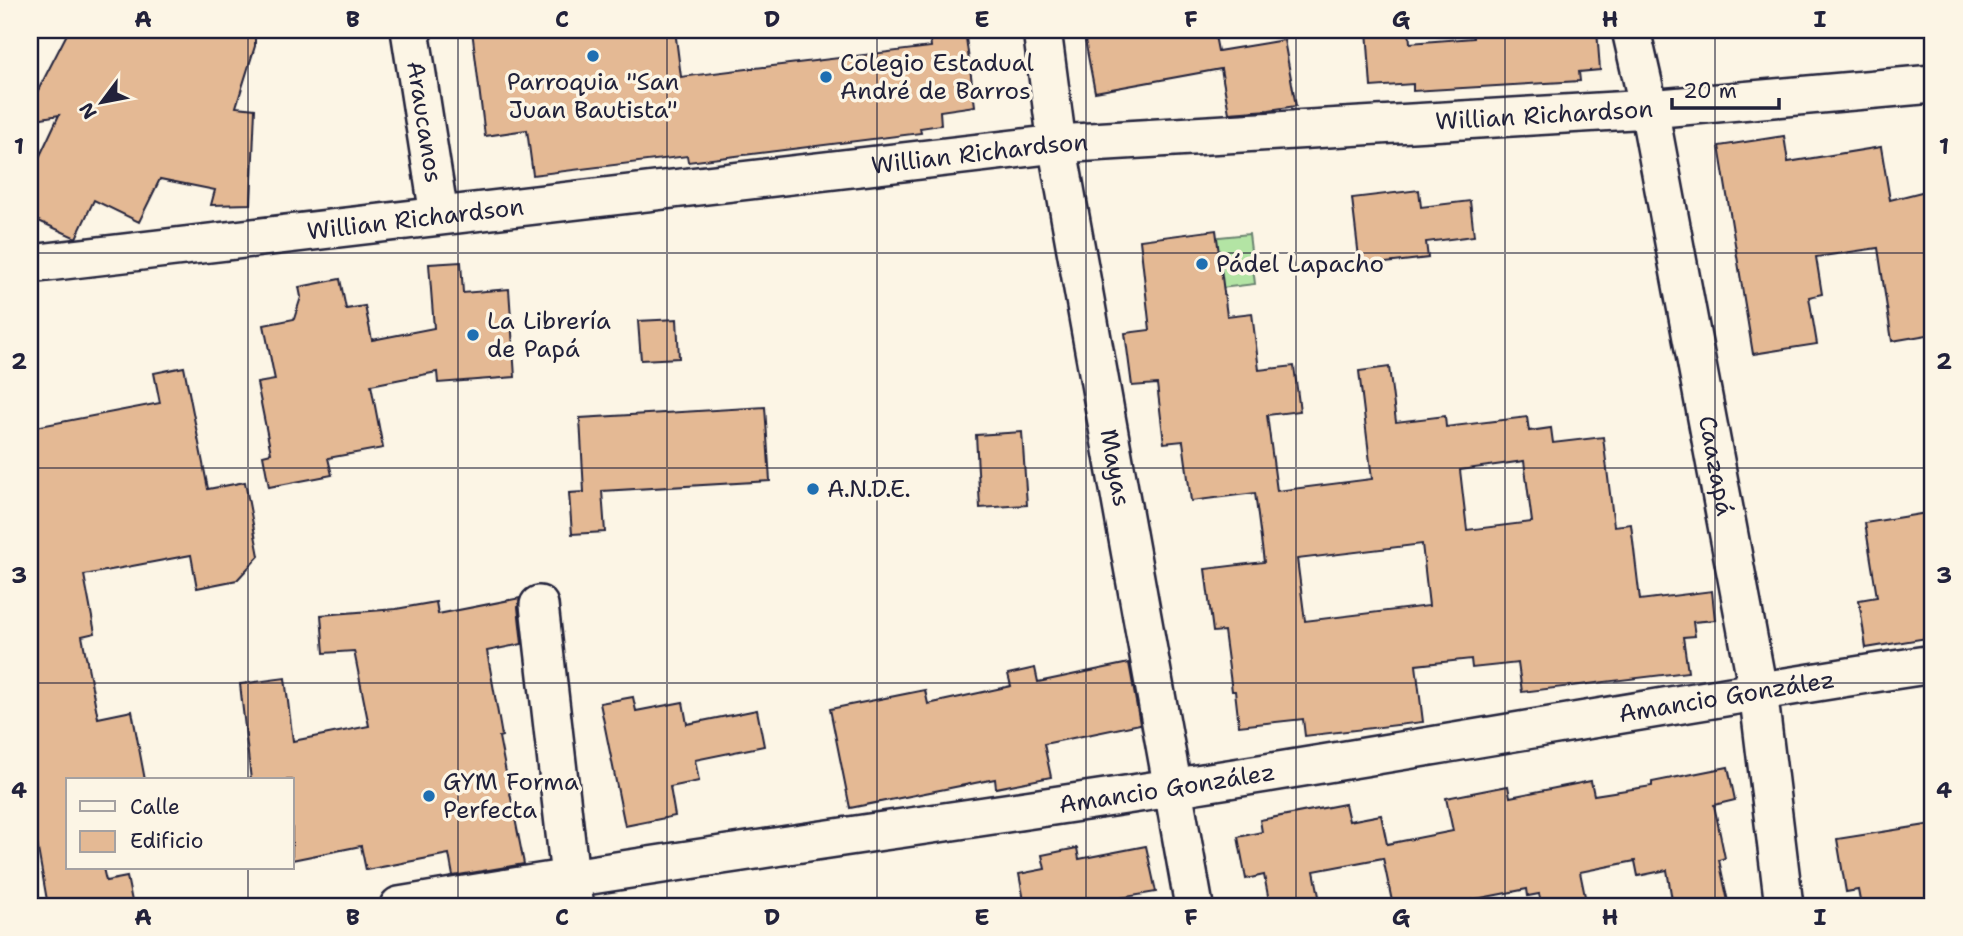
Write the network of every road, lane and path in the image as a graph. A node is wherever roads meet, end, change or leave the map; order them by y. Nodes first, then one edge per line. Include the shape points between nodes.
1 (410, 30) edge
2 (1042, 30) edge
3 (1631, 30) edge
4 (1933, 84) edge
5 (1649, 108) junction
6 (1057, 144) junction
7 (439, 215) junction
8 (30, 264) edge
9 (539, 605) dead end
10 (1933, 664) edge
11 (1758, 690) junction
12 (1172, 788) junction
13 (573, 892) edge
14 (399, 906) edge
15 (1194, 906) edge
16 (1784, 906) edge

1 - 7 street, Araucanos
2 - 6 street, Mayas
3 - 5 street, Caazapá
4 - 5 street, Willian Richardson
5 - 6 street, Willian Richardson
5 - 11 street, Caazapá
6 - 7 street, Willian Richardson
6 - 12 street, Mayas
7 - 8 street, Willian Richardson
9 - 13 street
10 - 11 street, Amancio González
11 - 12 street, Amancio González
11 - 16 street, Caazapá
12 - 13 street, Amancio González
12 - 15 street, Mayas
13 - 14 street, Amancio González

